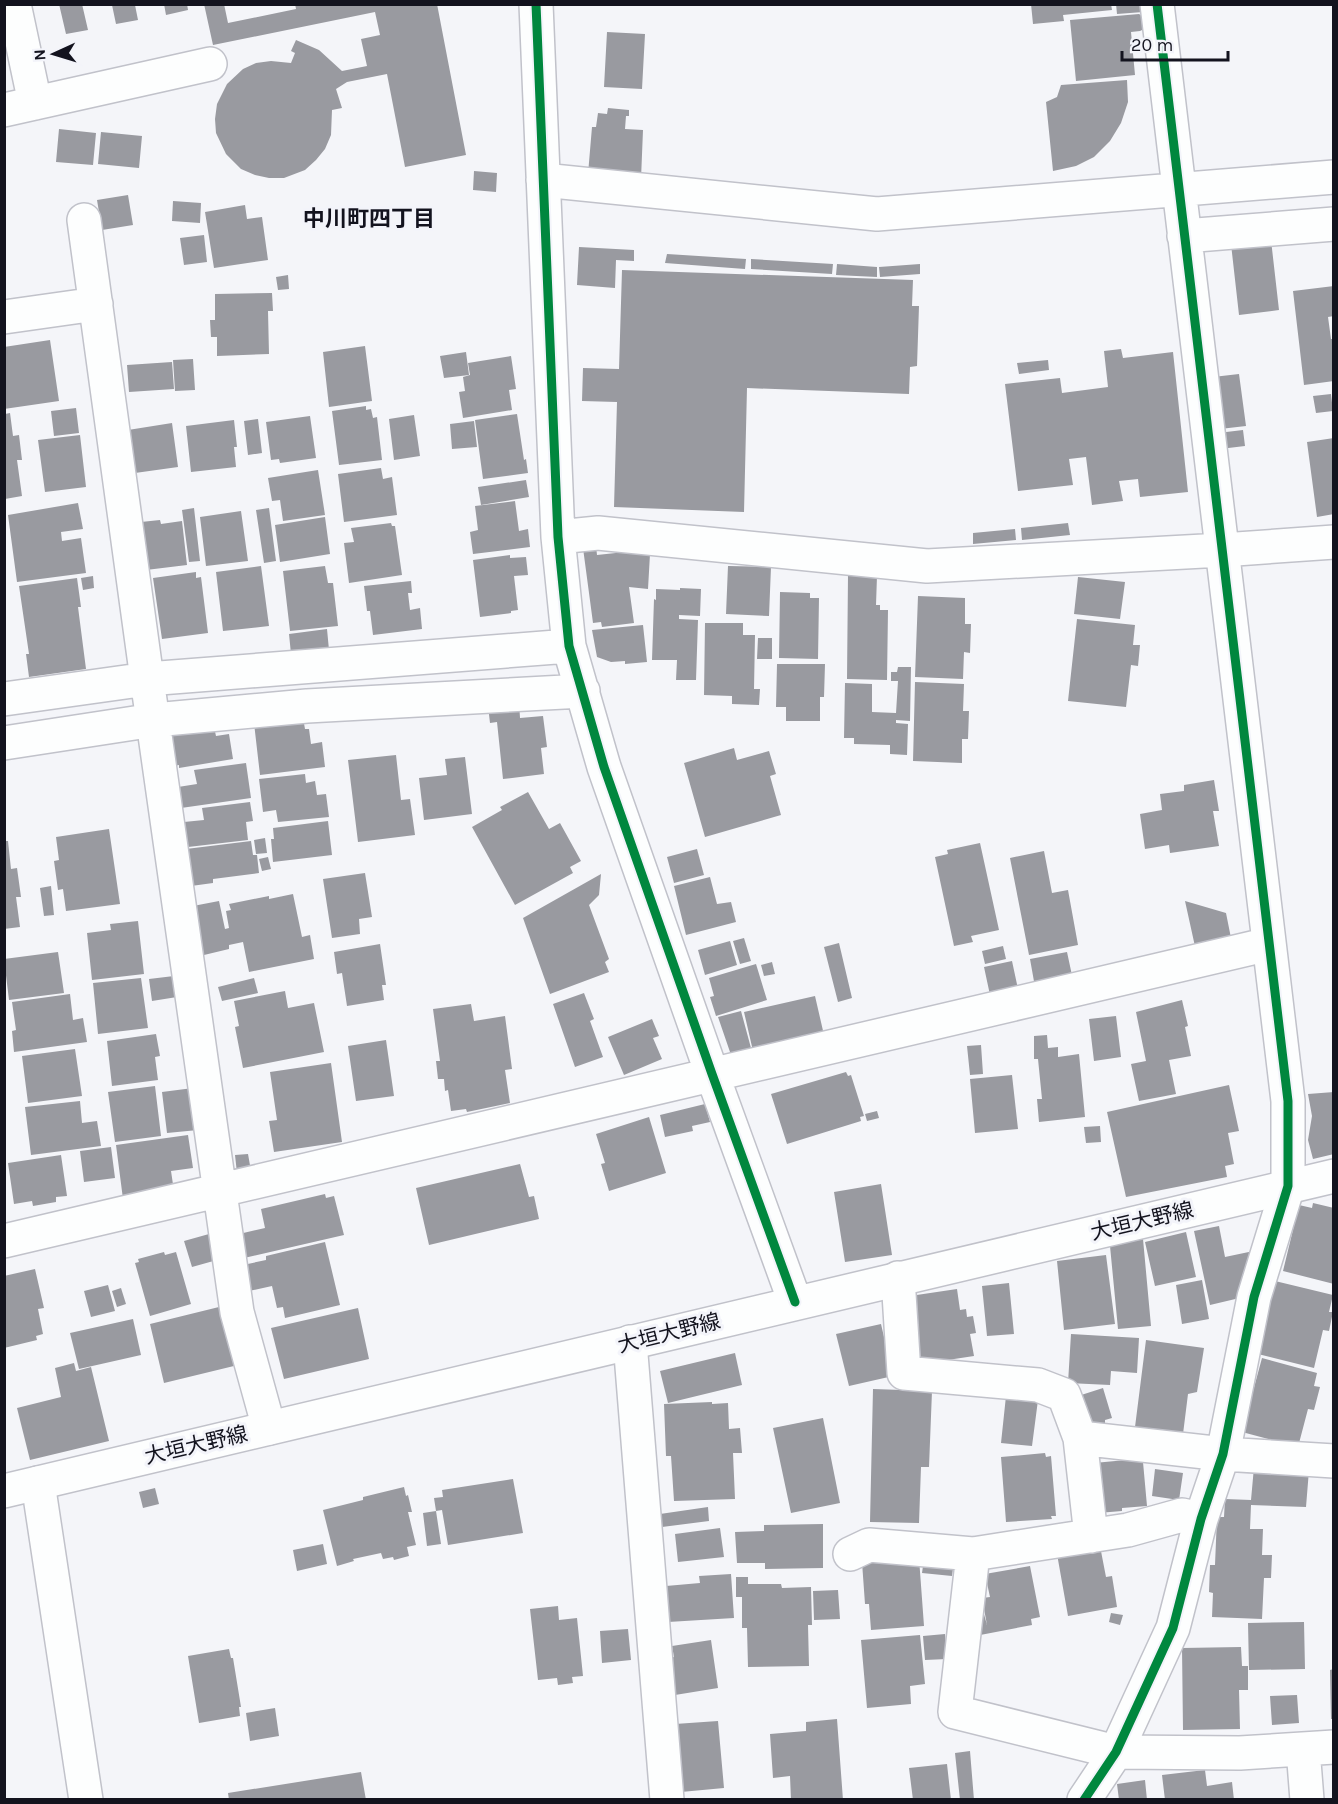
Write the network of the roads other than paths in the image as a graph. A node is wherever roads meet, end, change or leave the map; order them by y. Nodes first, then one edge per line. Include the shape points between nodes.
1 (14, 4) edge
2 (536, 4) edge
3 (1157, 4) edge
4 (210, 64) dead end
5 (20, 106) edge
6 (1334, 177) edge
7 (543, 180) junction
8 (1179, 190) junction
9 (84, 220) dead end
10 (1334, 225) edge
11 (1184, 236) junction
12 (96, 304) junction
13 (4, 316) edge
14 (558, 537) junction
15 (1334, 542) edge
16 (1222, 550) junction
17 (569, 646) junction
18 (147, 679) junction
19 (583, 691) junction
20 (4, 699) edge
21 (154, 720) junction
22 (4, 742) edge
23 (1269, 944) junction
24 (712, 1074) junction
25 (1334, 1176) edge
26 (1288, 1186) junction
27 (221, 1189) junction
28 (4, 1241) edge
29 (898, 1278) junction
30 (795, 1302) junction
31 (630, 1342) junction
32 (269, 1428) junction
33 (1080, 1438) junction
34 (1223, 1454) junction
35 (1334, 1461) edge
36 (38, 1483) junction
37 (4, 1491) edge
38 (1201, 1519) junction
39 (1091, 1536) junction
40 (850, 1554) dead end
41 (973, 1554) junction
42 (1318, 1748) edge
43 (1116, 1752) junction
44 (86, 1800) edge
45 (667, 1800) edge
46 (1084, 1800) edge
47 (1307, 1800) edge

1 - 5 street
2 - 7 street
3 - 8 street
4 - 5 street
6 - 8 street
7 - 8 street via 877,214
7 - 14 street
8 - 11 street
9 - 12 street
10 - 11 street
11 - 16 street
12 - 13 street
12 - 18 street
14 - 16 street via 598,533 927,566
14 - 17 street
15 - 16 street
16 - 23 street
17 - 18 street
17 - 19 street
18 - 20 street
18 - 21 street
19 - 21 street via 307,706
19 - 24 street via 604,766
21 - 22 street
21 - 27 street
23 - 24 street
23 - 26 street via 1288,1101
24 - 27 street
24 - 30 street
25 - 26 street, 大垣大野線
26 - 29 street, 大垣大野線
26 - 34 street via 1254,1297
27 - 28 street
27 - 32 street via 237,1312
29 - 30 street, 大垣大野線
29 - 33 street via 904,1373 1047,1388 1064,1395
30 - 31 street, 大垣大野線
31 - 32 street, 大垣大野線
31 - 45 street
32 - 36 street, 大垣大野線
33 - 34 street
33 - 39 street
34 - 35 street
34 - 38 street
36 - 37 street, 大垣大野線
36 - 44 street
38 - 39 street via 1182,1515
38 - 43 street via 1173,1628
39 - 41 street
40 - 41 street via 869,1545
41 - 43 street via 956,1712
42 - 43 street via 1240,1753
42 - 47 street
43 - 46 street

